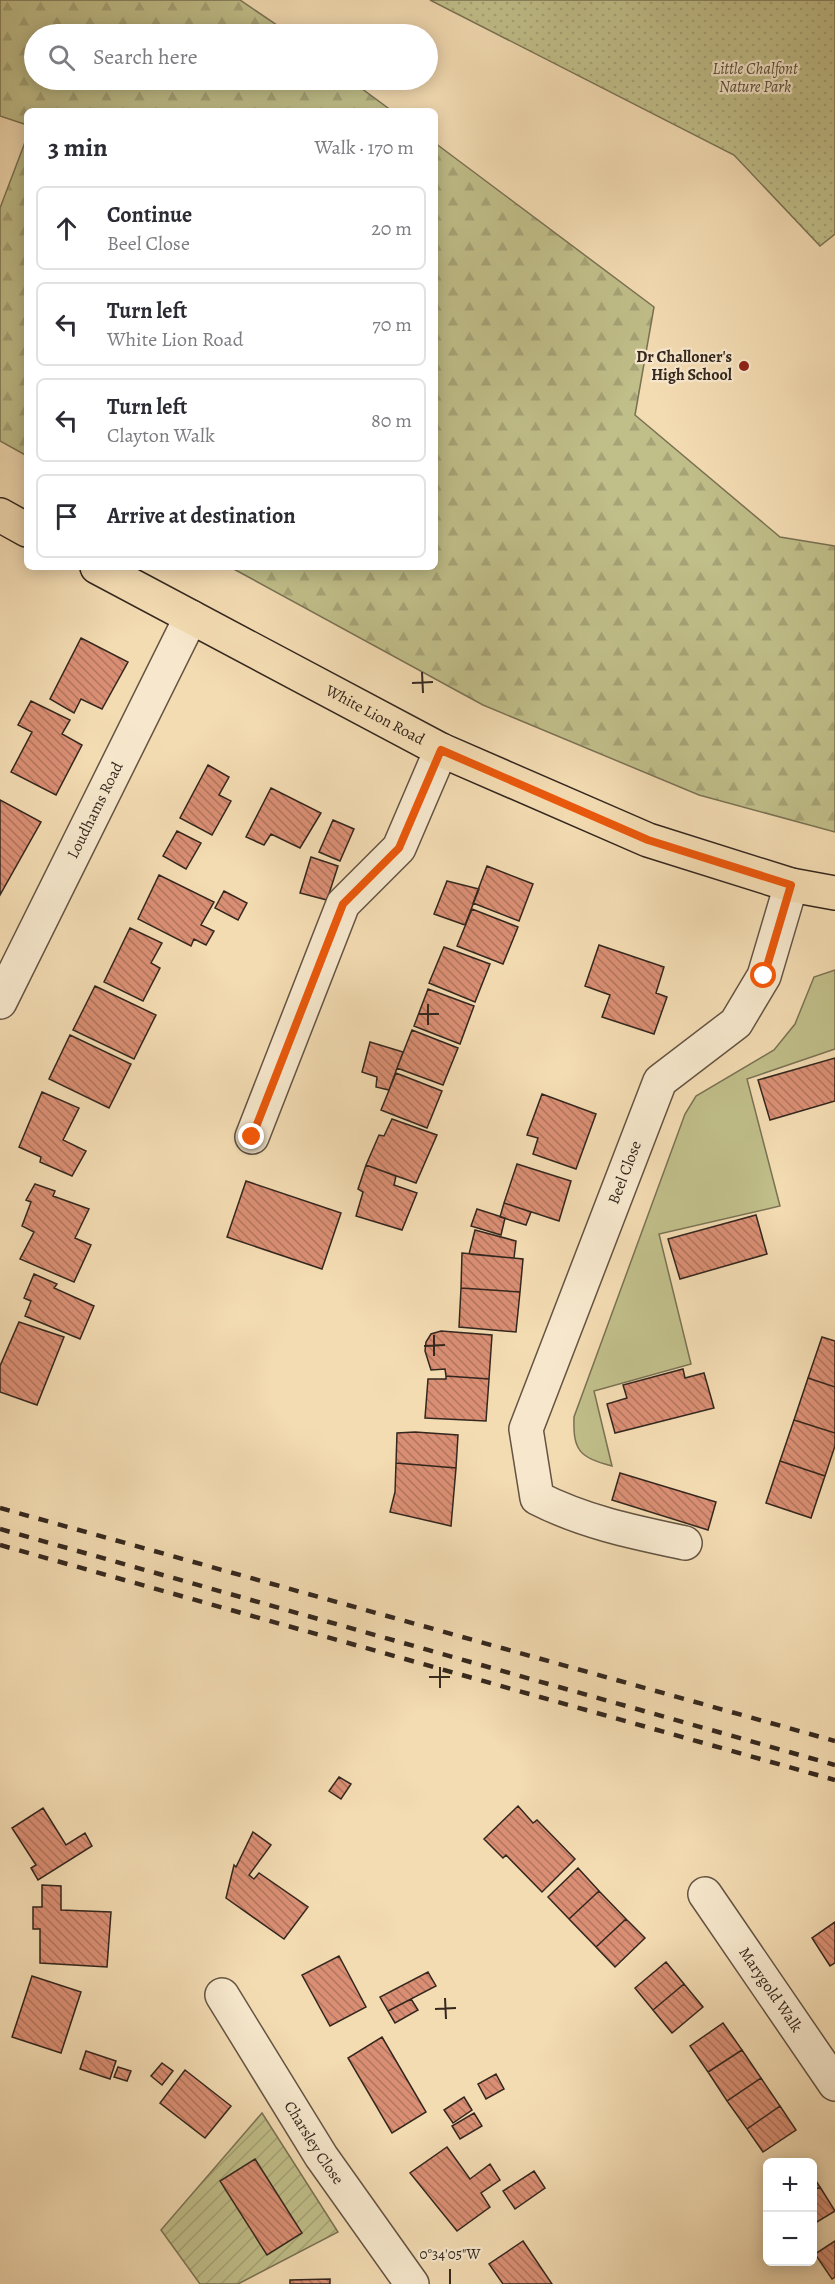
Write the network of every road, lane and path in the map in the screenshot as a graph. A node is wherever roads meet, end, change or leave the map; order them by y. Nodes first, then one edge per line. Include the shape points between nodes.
1 (0, 515) edge
2 (24, 528) edge
3 (103, 570) edge
4 (191, 617) junction
5 (441, 750) junction
6 (791, 885) junction
7 (835, 893) edge
8 (0, 1002) edge
9 (252, 1137) dead end
10 (684, 1543) dead end
11 (705, 1894) dead end
12 (222, 1995) dead end
13 (835, 2084) edge
14 (412, 2284) edge

1 - 2 main road
3 - 4 main road, White Lion Road
4 - 5 main road, White Lion Road
4 - 8 street, Loudhams Road
5 - 6 main road, White Lion Road via 648,840
5 - 9 street via 399,848 343,904
6 - 7 main road, White Lion Road
6 - 10 street, Beel Close via 764,976 736,1023 660,1081 526,1429 537,1498 612,1528
11 - 13 street, Marygold Walk
12 - 14 street, Charsley Close via 321,2156

